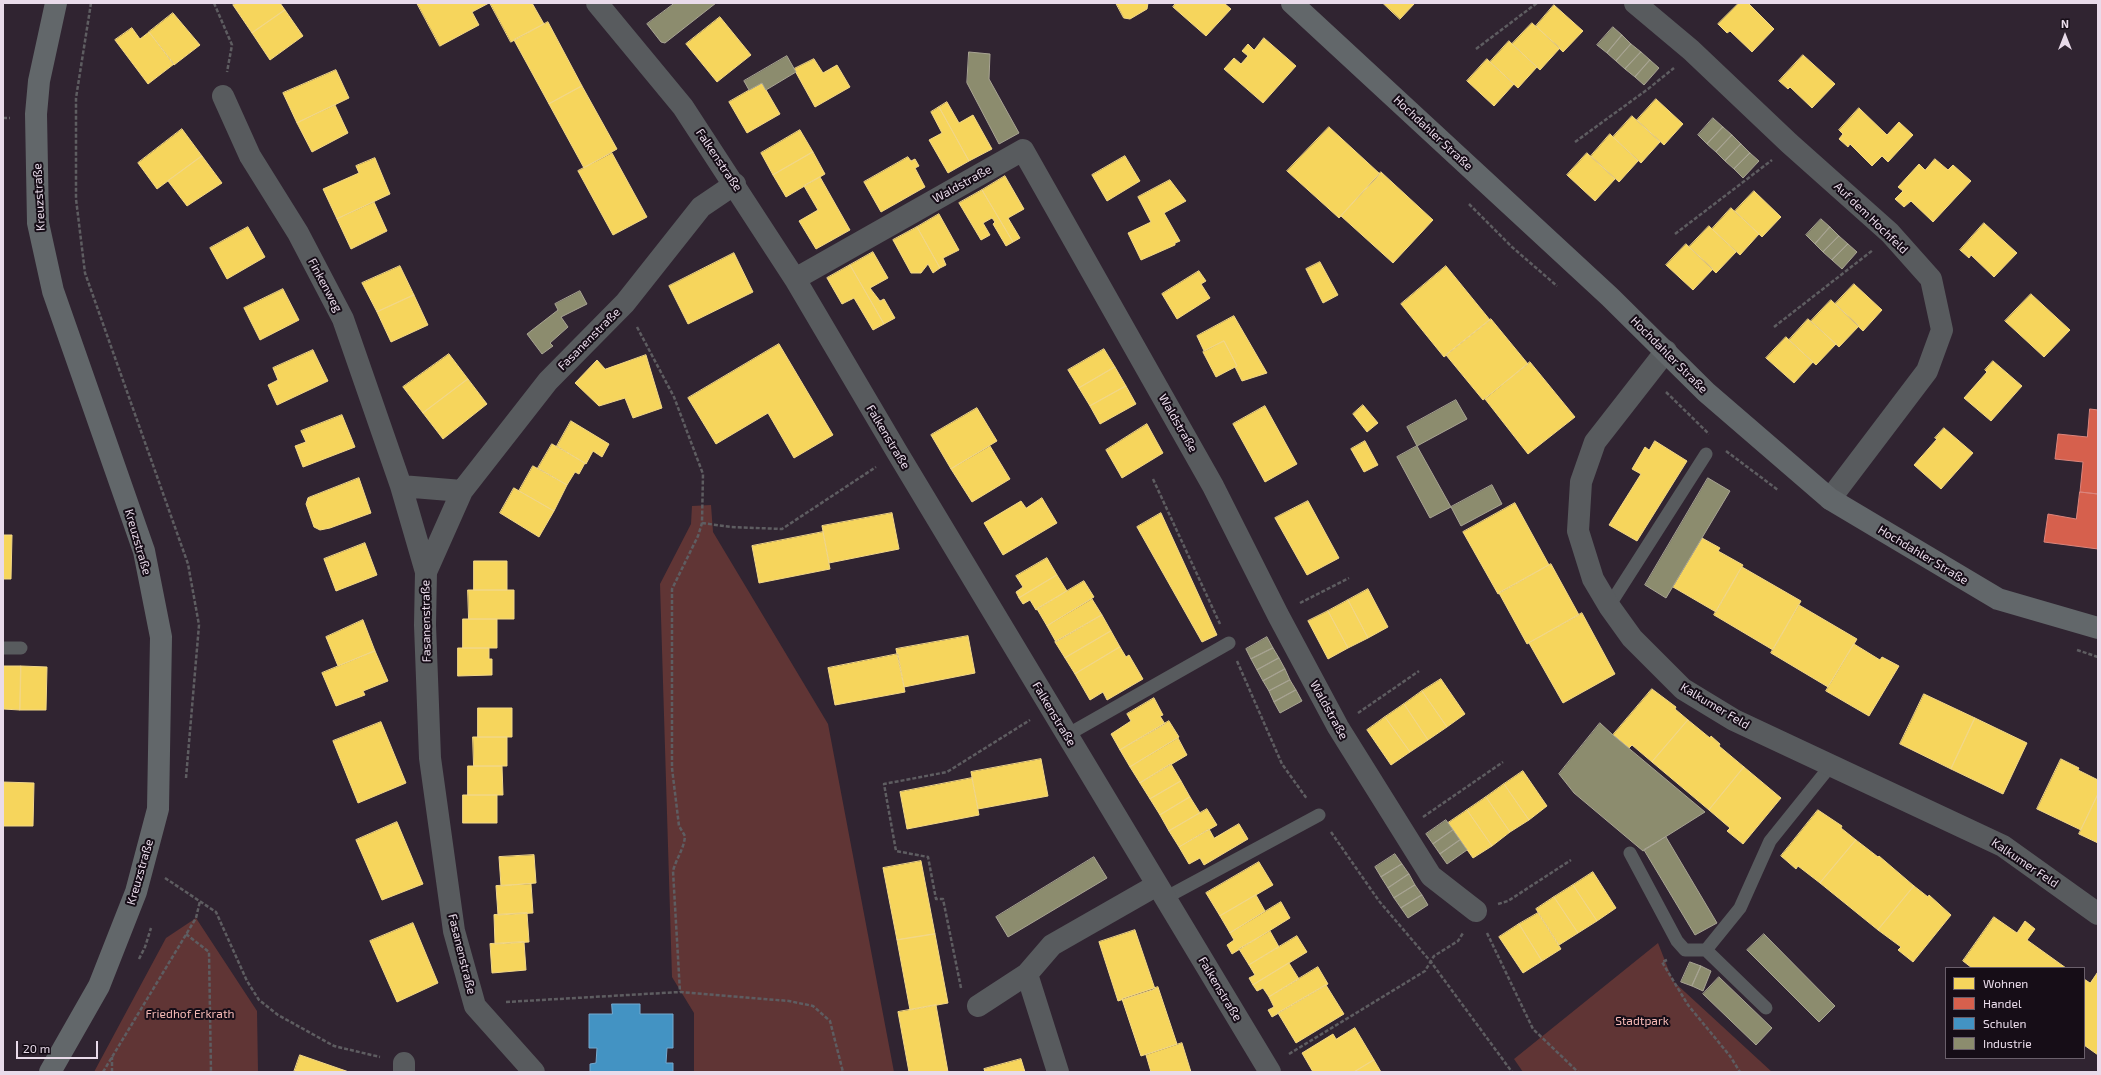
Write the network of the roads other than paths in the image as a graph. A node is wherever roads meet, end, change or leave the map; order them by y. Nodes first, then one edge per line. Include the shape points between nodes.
1 (56, 3) edge
2 (596, 3) edge
3 (1292, 3) edge
4 (1635, 3) edge
5 (223, 96) road end
6 (735, 184) junction
7 (795, 278) junction
8 (1666, 351) junction
9 (1706, 454) dead end
10 (401, 486) junction
11 (462, 491) junction
12 (1830, 499) junction
13 (426, 572) junction
14 (1609, 606) junction
15 (2098, 628) edge
16 (1229, 642) road end
17 (3, 648) edge
18 (21, 648) dead end
19 (1067, 735) junction
20 (1832, 764) junction
21 (1319, 815) road end
22 (1630, 853) dead end
23 (1161, 892) junction
24 (1476, 911) road end
25 (2098, 914) edge
26 (1706, 950) junction
27 (1027, 974) junction
28 (978, 1006) road end
29 (1766, 1008) dead end
30 (1269, 1071) edge
31 (50, 1072) edge
32 (534, 1072) edge
33 (1058, 1072) edge

1 - 31 main road, Kreuzstraße via 38,81 38,223 52,291 144,551 161,637 158,809 136,892 99,986
2 - 6 street, Falkenstraße via 683,107
3 - 8 main road, Hochdahler Straße
4 - 12 street, Auf dem Hochfeld via 1890,233 1931,279 1942,330 1928,371
5 - 10 street, Finkenweg via 250,156 298,233 343,319
6 - 7 street, Falkenstraße
6 - 11 street, Fasanenstraße via 701,207 625,303 548,381
7 - 19 street, Falkenstraße
7 - 24 street, Waldstraße via 1022,150 1213,486 1338,727 1431,876
8 - 12 main road, Hochdahler Straße via 1706,392
8 - 14 street, Kalkumer Feld via 1595,442 1581,482 1578,531 1593,579
9 - 14 lane
10 - 11 street
10 - 13 street, Finkenweg
11 - 13 street, Fasanenstraße
12 - 15 main road, Hochdahler Straße via 1998,599
13 - 32 street, Fasanenstraße via 425,625 430,758 454,931 475,1006
14 - 20 street, Kalkumer Feld via 1632,638 1683,689 1734,720
16 - 19 lane
17 - 18 lane
19 - 23 street, Falkenstraße
20 - 25 street, Kalkumer Feld via 2002,846
20 - 26 lane via 1770,841 1740,908
21 - 23 lane
22 - 26 lane via 1676,941 1685,950
23 - 27 street via 1052,945
23 - 30 street, Falkenstraße
26 - 29 lane
27 - 28 street
27 - 33 street

